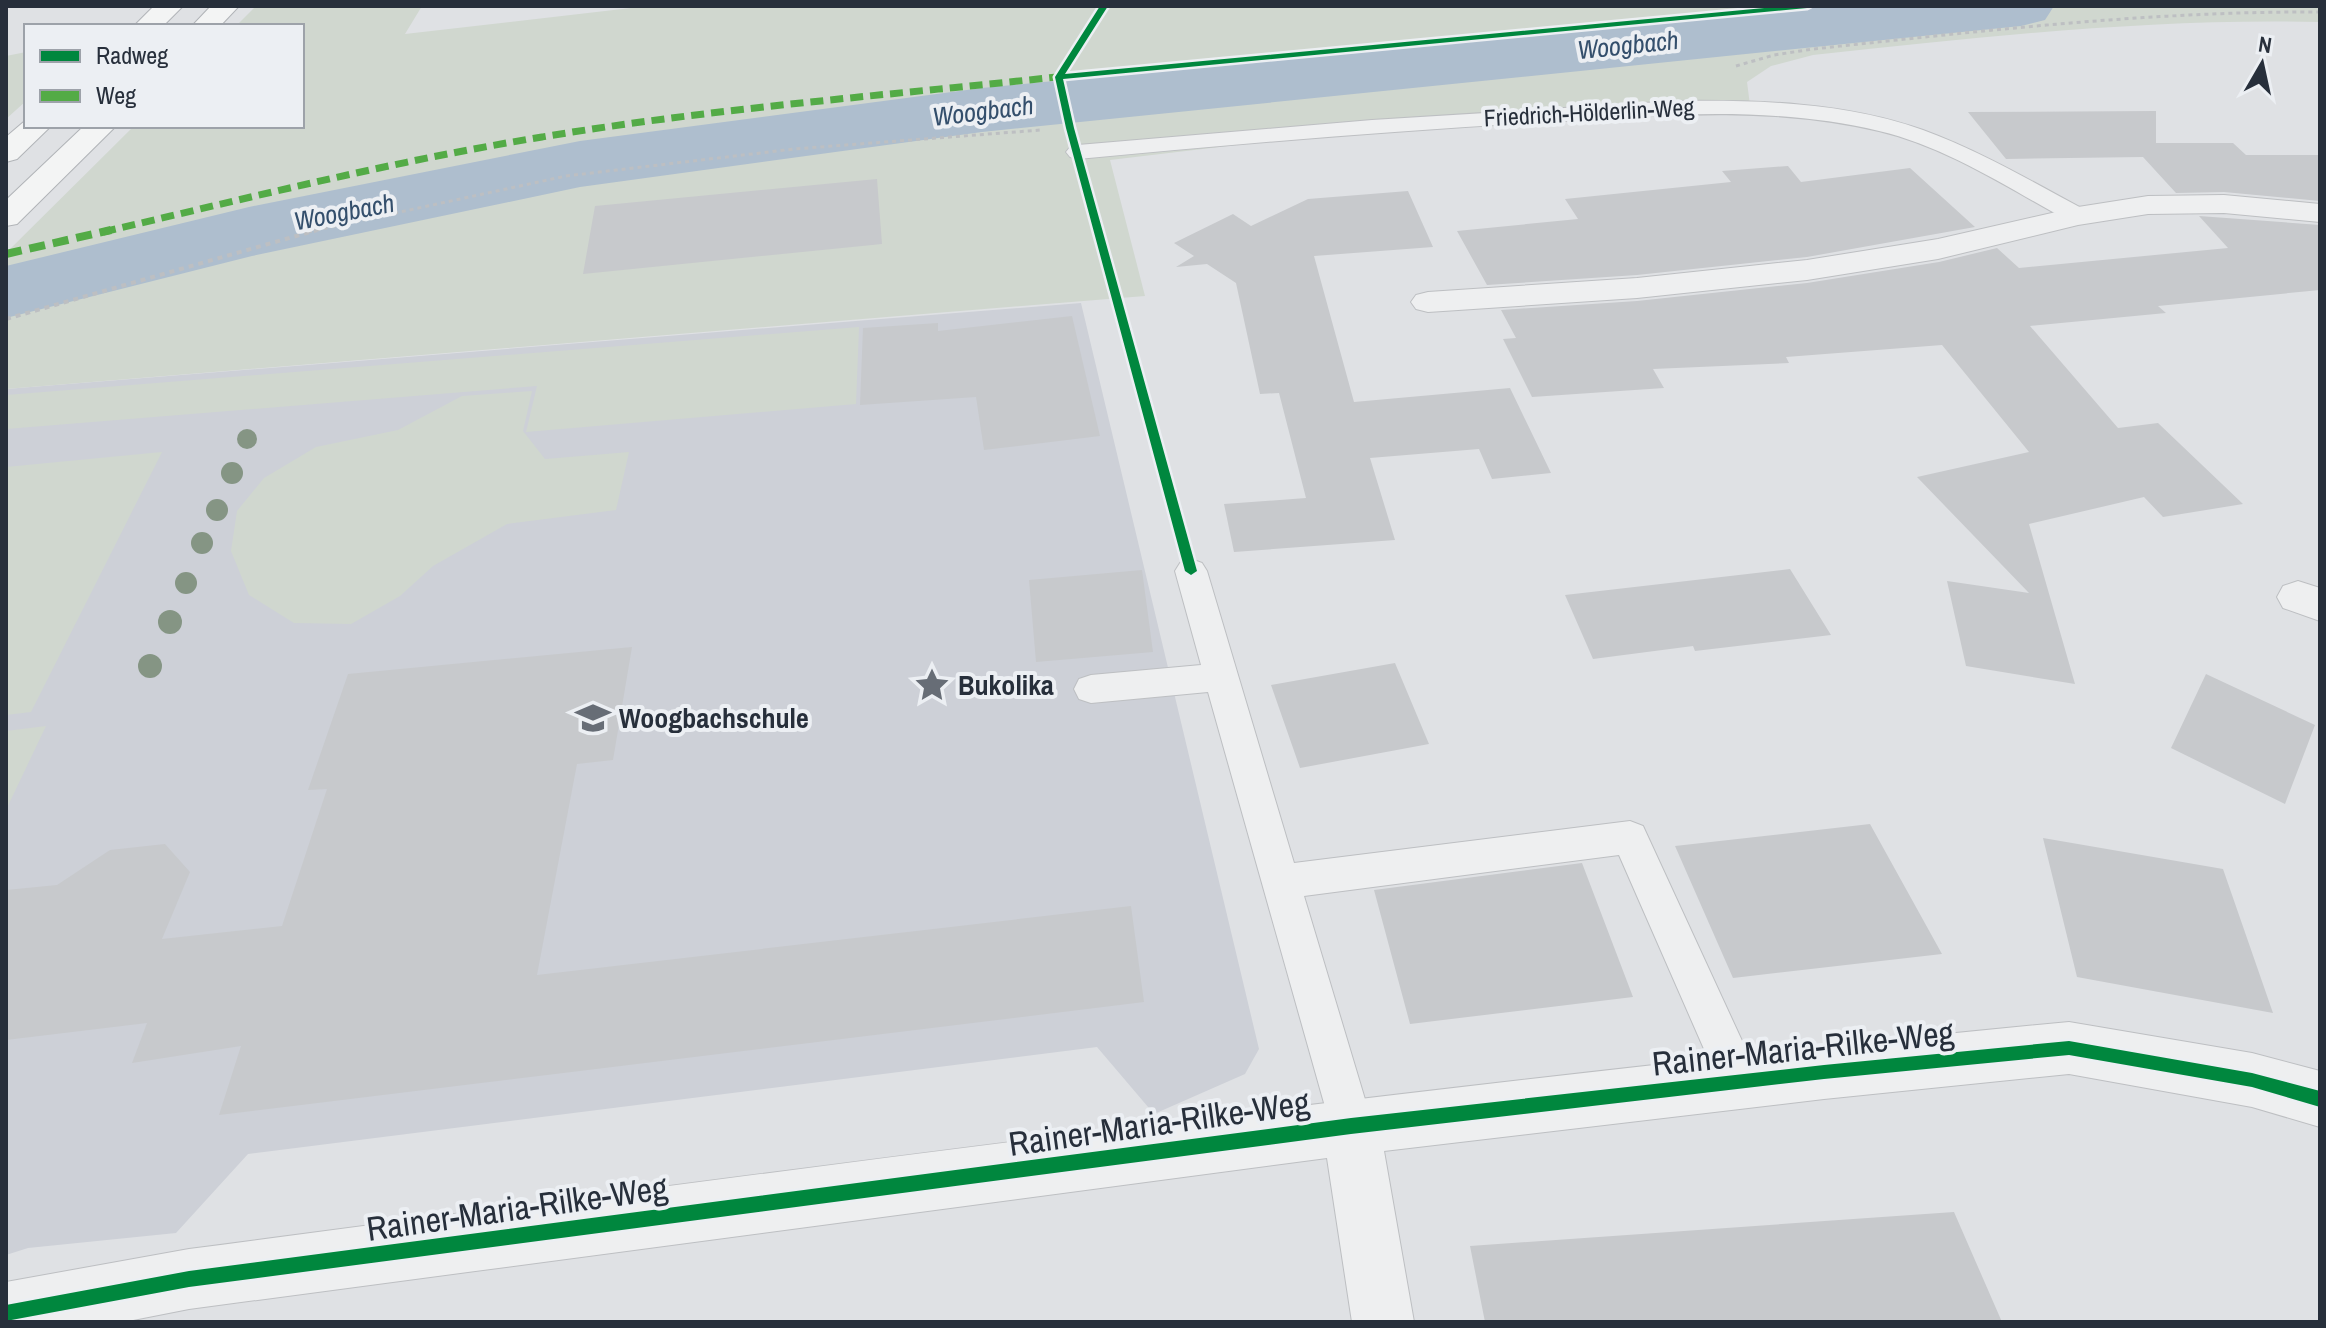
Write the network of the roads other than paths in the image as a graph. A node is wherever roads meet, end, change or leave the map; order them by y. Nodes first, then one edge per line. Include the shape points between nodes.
1 (170, 6) edge
2 (226, 6) edge
3 (149, 24) edge
4 (207, 24) edge
5 (1234, 118) dead end
6 (1362, 125) junction
7 (34, 128) edge
8 (97, 130) edge
9 (1078, 152) dead end
10 (6, 153) edge
11 (2320, 213) edge
12 (2078, 216) junction
13 (6, 217) edge
14 (1428, 302) dead end
15 (1191, 571) dead end
16 (1221, 677) junction
17 (1091, 689) dead end
18 (1281, 882) junction
19 (1740, 1082) junction
20 (2320, 1099) edge
21 (1351, 1126) junction
22 (6, 1313) edge
23 (1383, 1322) edge

1 - 3 highway
2 - 4 highway
5 - 6 lane via 1303,117
6 - 9 lane, Friedrich-Hölderlin-Weg
6 - 12 lane, Friedrich-Hölderlin-Weg via 1715,106 1842,116 1934,142
7 - 10 highway
8 - 13 highway
11 - 12 street via 2224,204 2148,205
12 - 14 street via 1938,249 1807,270
15 - 16 lane
16 - 17 lane
16 - 18 lane
18 - 19 lane via 1630,837
18 - 21 lane
19 - 20 street, Rainer-Maria-Rilke-Weg via 2069,1048 2252,1080
19 - 21 street, Rainer-Maria-Rilke-Weg
21 - 22 street, Rainer-Maria-Rilke-Weg via 205,1277
21 - 23 street

